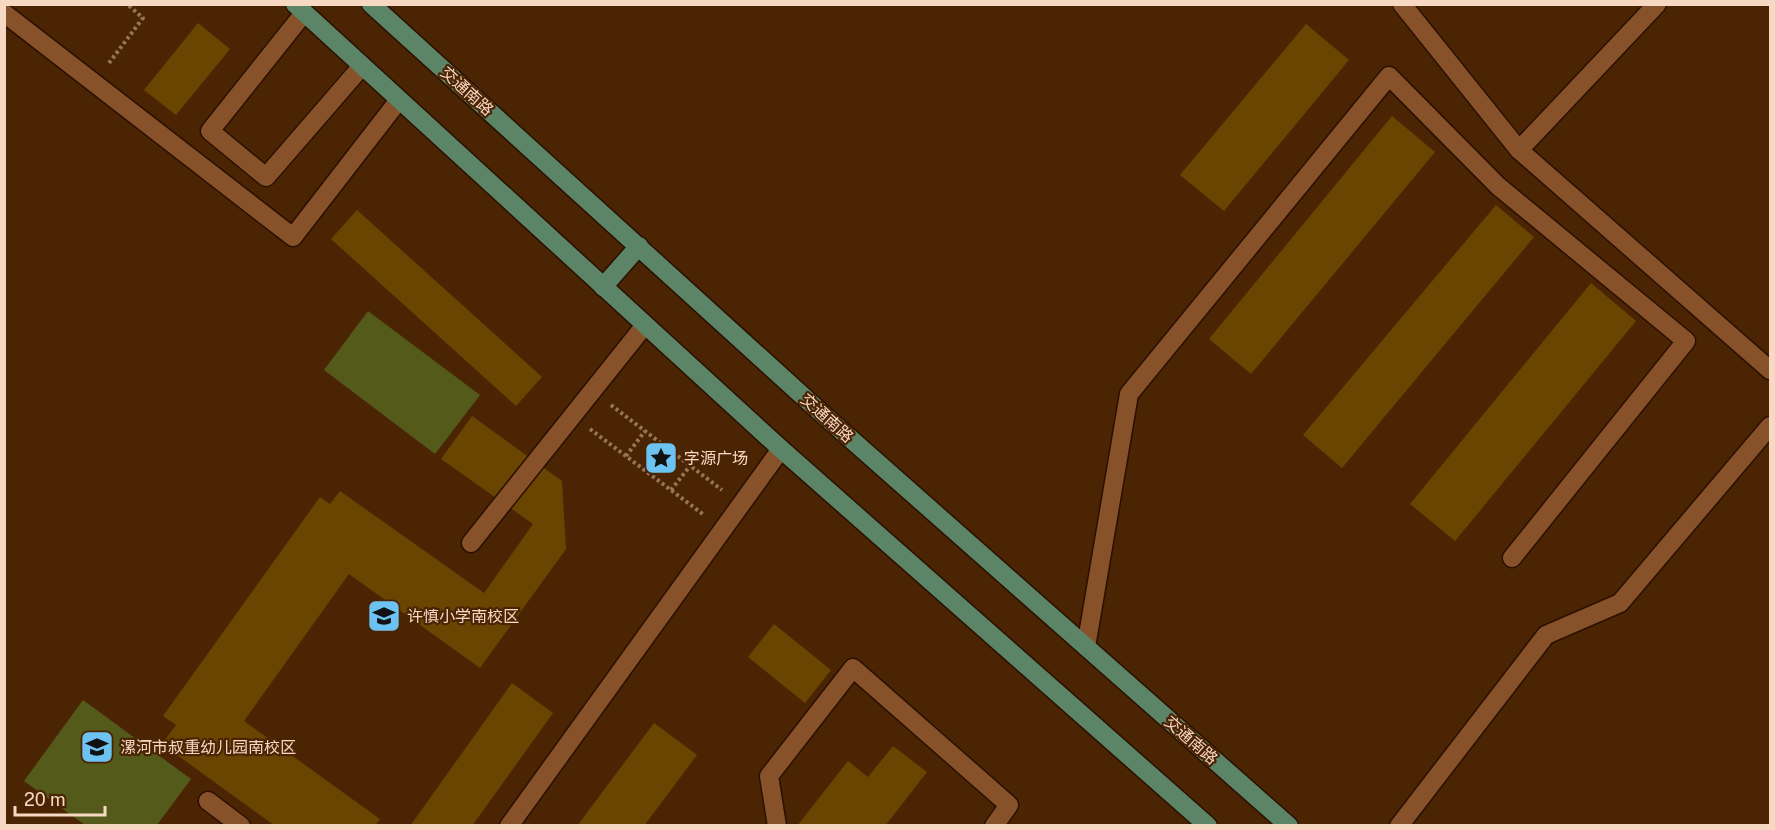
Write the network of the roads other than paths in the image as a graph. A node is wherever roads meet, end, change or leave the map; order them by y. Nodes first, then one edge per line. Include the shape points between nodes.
1 (371, 4) edge
2 (1402, 4) edge
3 (1657, 4) edge
4 (300, 9) edge
5 (4, 13) edge
6 (362, 66) junction
7 (399, 100) junction
8 (1519, 150) junction
9 (639, 246) junction
10 (603, 287) junction
11 (645, 325) junction
12 (1770, 370) edge
13 (1770, 426) edge
14 (781, 449) junction
15 (471, 543) dead end
16 (1512, 558) dead end
17 (1086, 648) junction
18 (208, 801) dead end
19 (242, 825) edge
20 (509, 825) edge
21 (777, 825) edge
22 (993, 825) edge
23 (1208, 825) edge
24 (1289, 825) edge
25 (1399, 825) edge

1 - 9 main road, 交通南路
2 - 8 street
3 - 8 street
4 - 6 main road
4 - 6 street via 210,131 266,177
5 - 7 street via 293,237
6 - 7 main road
7 - 10 main road
8 - 12 street
9 - 10 main road
9 - 17 main road, 交通南路
10 - 11 main road
11 - 14 main road
11 - 15 street
13 - 25 street via 1620,603 1546,635
14 - 20 street
14 - 23 main road
16 - 17 street via 1686,341 1498,186 1389,76 1129,394
17 - 24 main road, 交通南路
18 - 19 street
21 - 22 street via 769,776 853,668 1010,805

